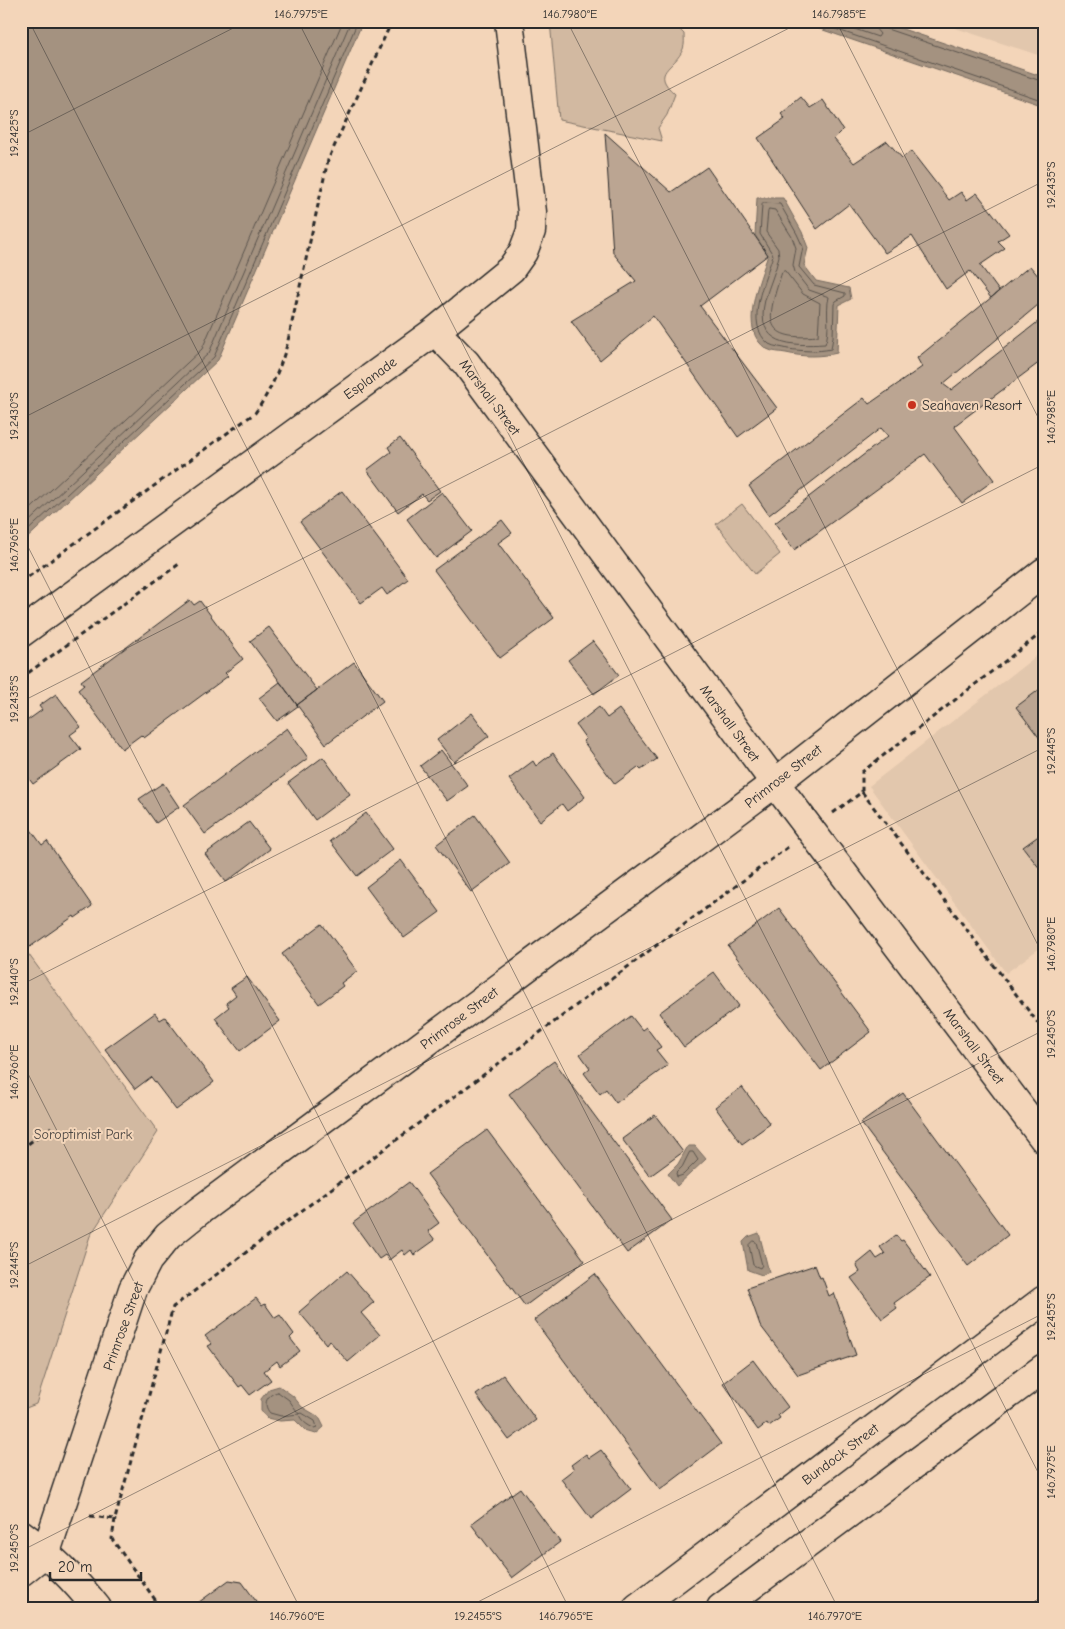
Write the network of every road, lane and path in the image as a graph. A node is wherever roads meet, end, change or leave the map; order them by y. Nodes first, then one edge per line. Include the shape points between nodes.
1 (392, 21) edge
2 (509, 21) edge
3 (435, 331) junction
4 (179, 564) dead end
5 (1044, 572) edge
6 (21, 582) edge
7 (1044, 631) edge
8 (21, 634) edge
9 (21, 678) edge
10 (775, 783) junction
11 (862, 792) junction
12 (810, 830) junction
13 (1044, 1031) edge
14 (51, 1127) dead end
15 (1044, 1139) edge
16 (21, 1149) edge
17 (1044, 1300) edge
18 (1044, 1368) edge
19 (59, 1512) junction
20 (115, 1519) junction
21 (21, 1534) edge
22 (46, 1552) junction
23 (21, 1572) edge
24 (97, 1608) edge
25 (161, 1608) edge
26 (637, 1608) edge
27 (722, 1608) edge

1 - 6 path via 328,160 287,345 268,394 255,412
2 - 3 street, Esplanade via 532,212 531,231 523,252 511,269
3 - 8 street, Esplanade
3 - 10 street, Marshall Street via 466,363
4 - 9 path
5 - 10 street, Primrose Street
7 - 11 path via 862,772
10 - 12 street, Marshall Street
10 - 19 street, Primrose Street via 168,1236 148,1260 133,1290
11 - 12 path
11 - 13 path
12 - 15 street, Marshall Street
12 - 20 path via 173,1306
14 - 16 path
17 - 26 street, Bundock Street
18 - 27 street
19 - 20 path
19 - 22 street, Primrose Street
20 - 25 path via 112,1539
21 - 22 street
22 - 23 street
22 - 24 street

